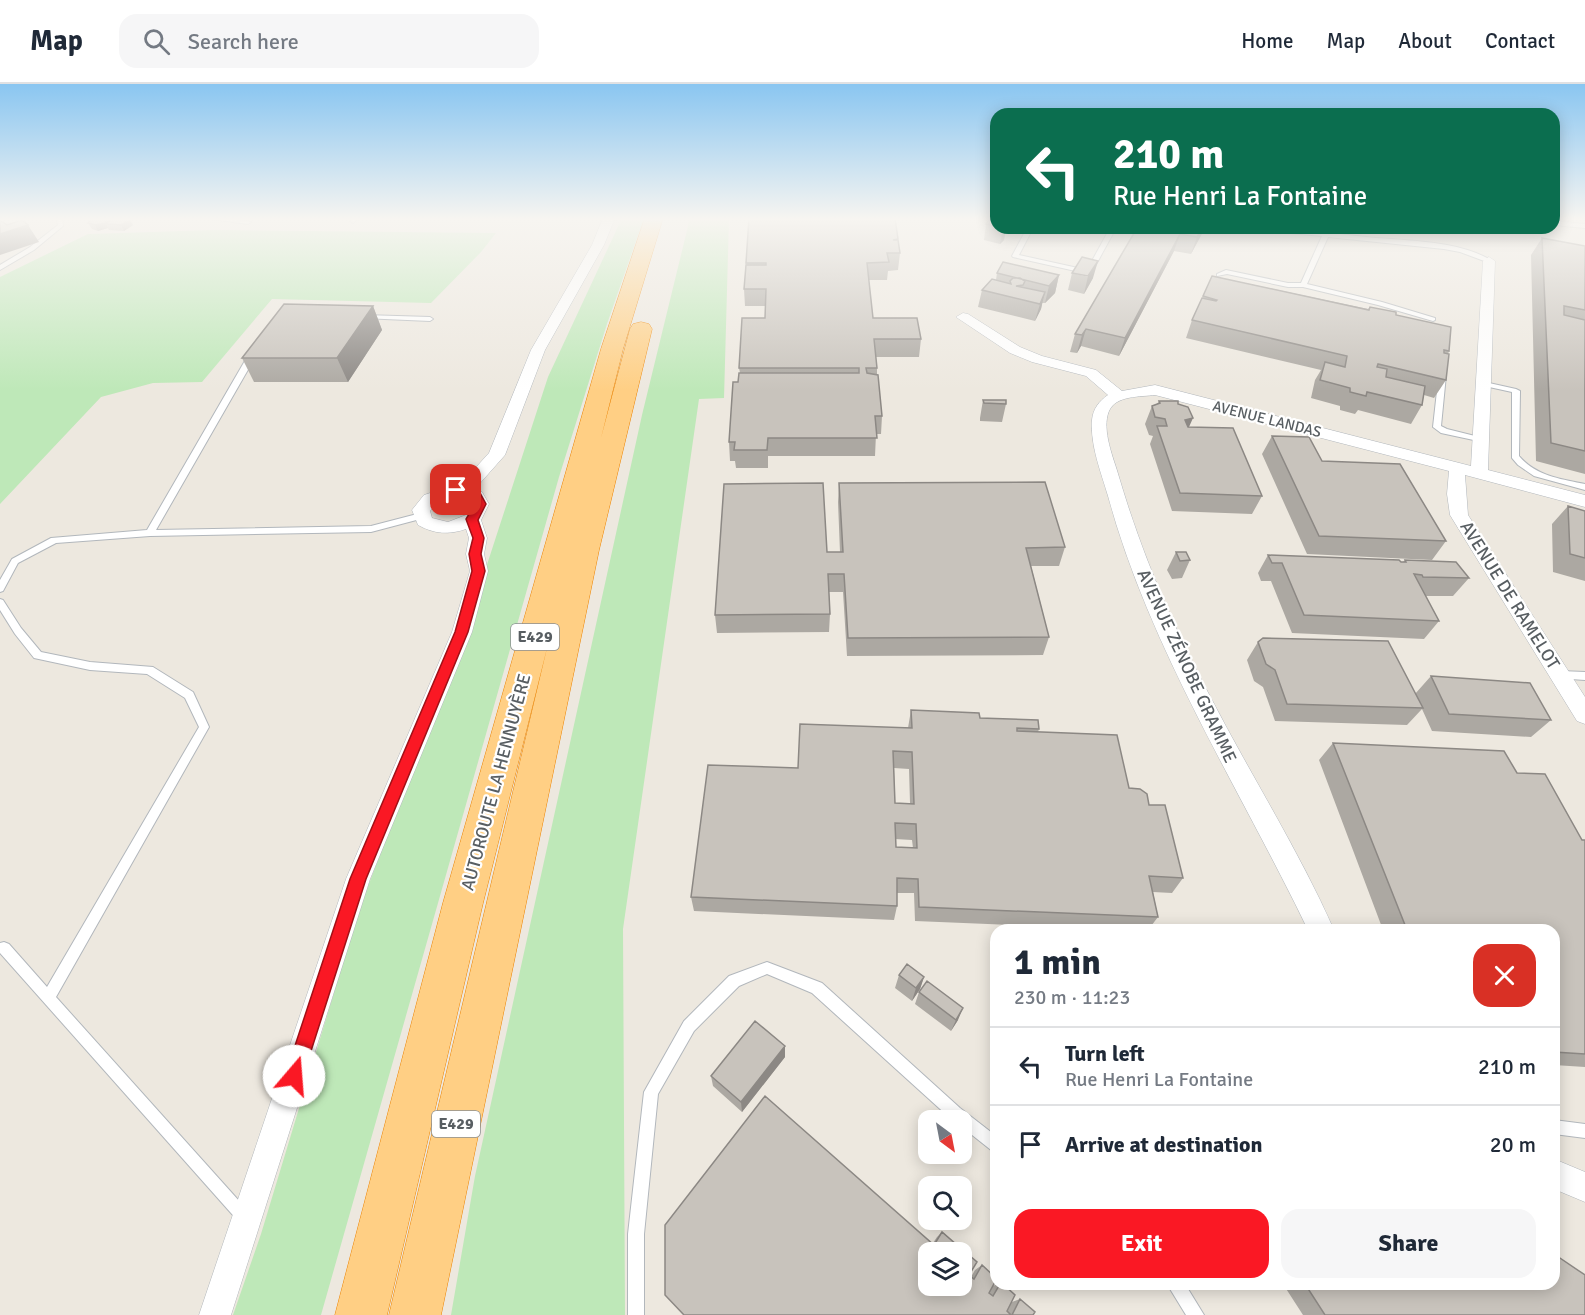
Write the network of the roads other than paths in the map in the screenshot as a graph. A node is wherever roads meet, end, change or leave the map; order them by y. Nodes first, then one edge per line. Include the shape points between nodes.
1 (580, 275) edge
2 (636, 275) edge
3 (657, 275) edge
4 (1242, 275) edge
5 (1307, 275) edge
6 (1488, 275) edge
7 (1303, 285) junction
8 (352, 317) edge
9 (963, 317) dead end
10 (430, 318) dead end
11 (1433, 319) dead end
12 (255, 351) edge
13 (1443, 365) edge
14 (1483, 382) junction
15 (1119, 396) junction
16 (1480, 440) junction
17 (1457, 468) junction
18 (1479, 474) junction
19 (1585, 487) edge
20 (464, 491) junction
21 (1585, 501) edge
22 (421, 516) junction
23 (472, 519) junction
24 (150, 533) junction
25 (0, 589) edge
26 (0, 602) edge
27 (1560, 675) junction
28 (1585, 676) edge
29 (1585, 715) edge
30 (1318, 924) edge
31 (4, 948) dead end
32 (49, 997) junction
33 (1560, 1128) edge
34 (1585, 1131) edge
35 (990, 1140) edge
36 (1560, 1177) edge
37 (1585, 1187) edge
38 (247, 1219) junction
39 (1179, 1290) edge
40 (215, 1315) edge
41 (361, 1315) edge
42 (415, 1315) edge
43 (636, 1315) edge
44 (1196, 1315) edge

1 - 20 street via 538,350 497,455
2 - 41 highway, AUTOROUTE LA HENNUYÈRE / E429 via 532,644
3 - 42 highway, AUTOROUTE LA HENNUYÈRE / E429 via 585,550
4 - 7 lane
5 - 7 lane
6 - 14 street
7 - 11 lane
8 - 10 lane
9 - 15 street via 1015,350 1090,373
12 - 24 lane
13 - 16 lane via 1437,427
14 - 16 street
14 - 19 lane via 1516,391 1515,456 1519,462 1538,474
15 - 17 street, AVENUE LANDAS via 1155,390
15 - 30 street, AVENUE ZÉNOBE GRAMME via 1104,406 1100,417 1118,513 1172,640
16 - 18 street
17 - 18 street, AVENUE LANDAS
17 - 27 street, AVENUE DE RAMELOT via 1459,514
18 - 21 street, AVENUE LANDAS
20 - 22 street via 446,492 430,499
20 - 23 street via 479,500 480,509
22 - 23 street via 437,527 455,527
22 - 24 lane via 371,530
23 - 38 street via 478,538 478,571 462,632 358,879
24 - 25 lane via 54,540 15,561
26 - 32 lane via 38,655 90,666 149,670 189,695 204,726
27 - 28 lane
27 - 29 street, AVENUE DE RAMELOT
31 - 32 lane
32 - 38 lane
33 - 34 lane
35 - 43 lane via 817,987 767,968 734,981 689,1026 651,1092 636,1234
36 - 37 street
38 - 40 street
39 - 44 lane

